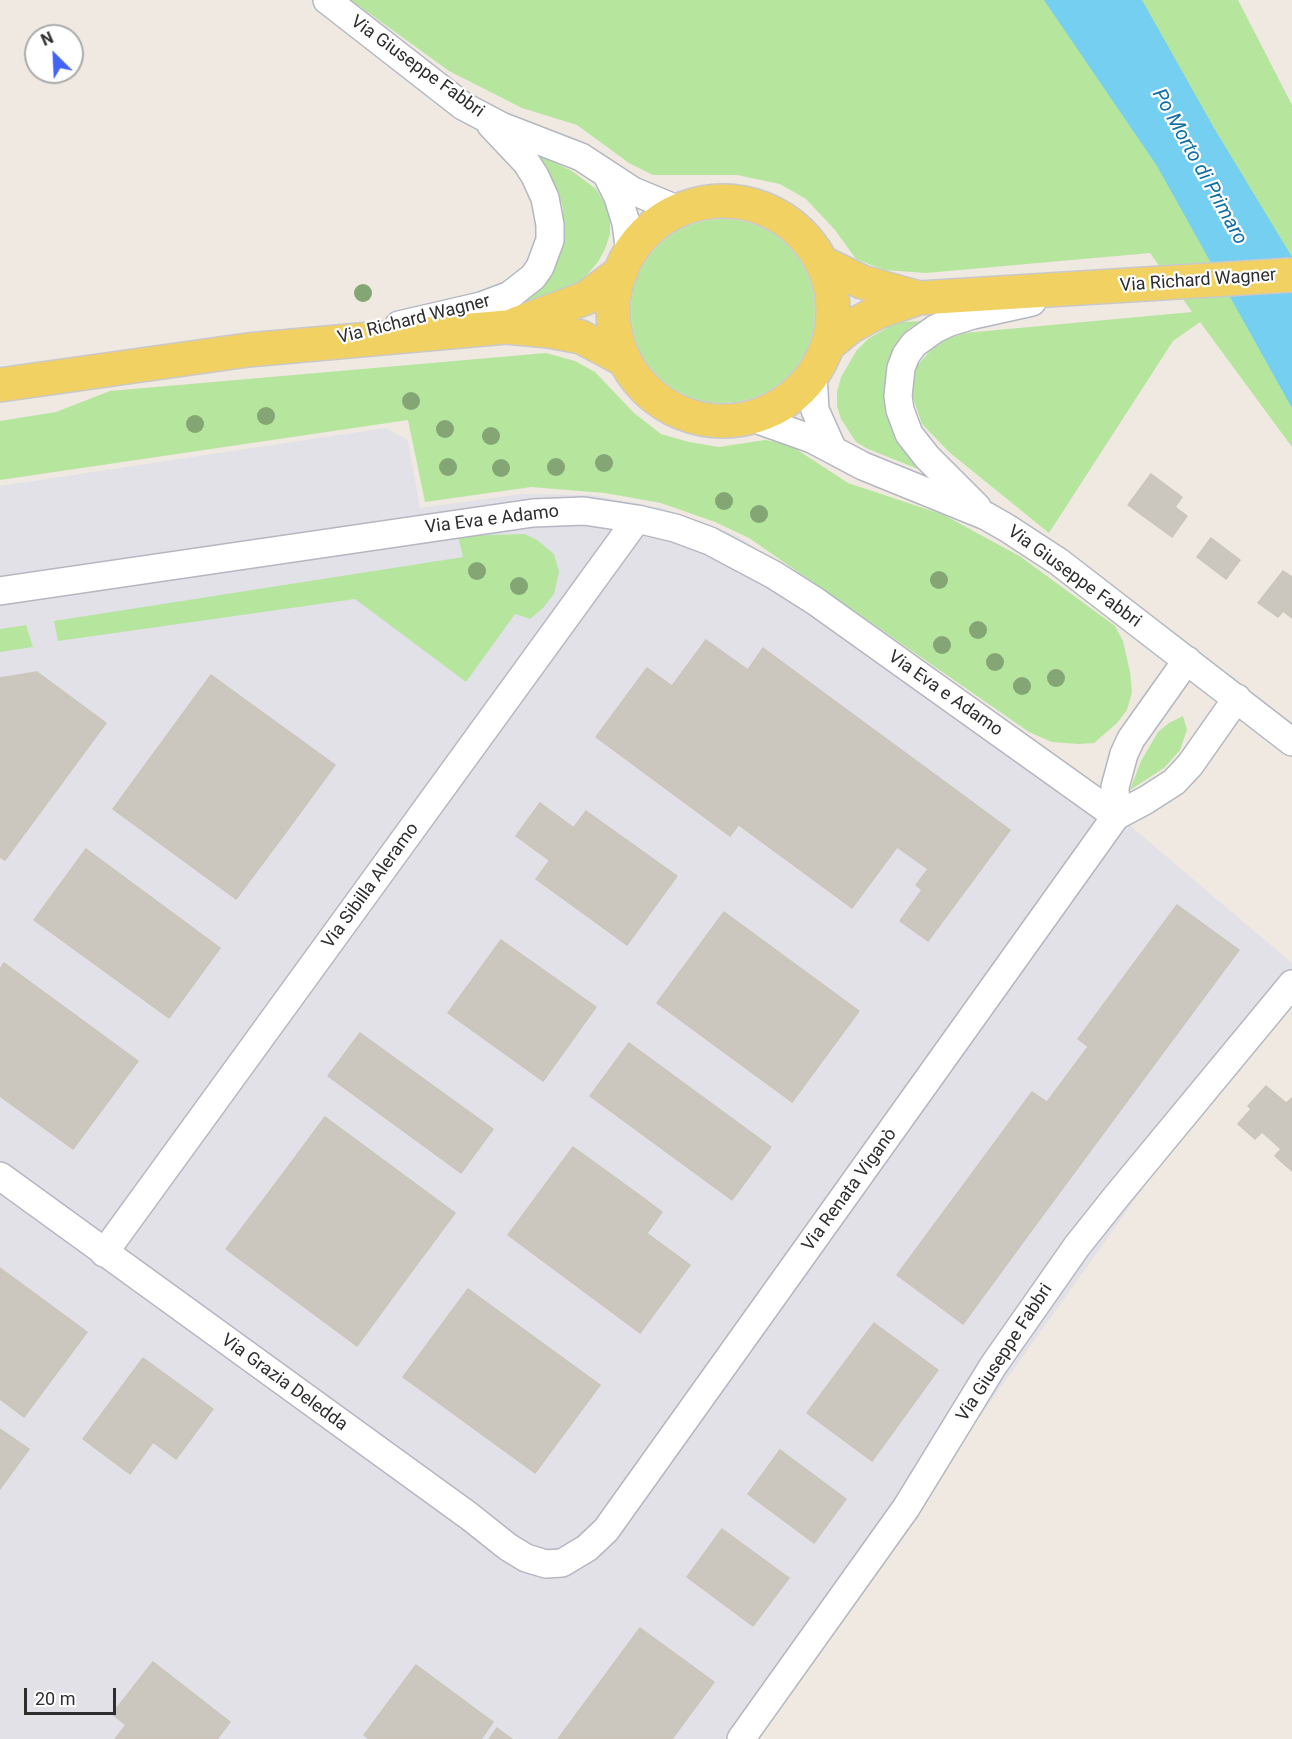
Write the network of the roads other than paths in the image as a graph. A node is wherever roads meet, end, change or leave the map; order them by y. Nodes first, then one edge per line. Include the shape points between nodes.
1 (327, 0) edge
2 (484, 118) junction
3 (607, 175) junction
4 (680, 210) junction
5 (626, 262) junction
6 (821, 262) junction
7 (1292, 275) edge
8 (1104, 288) junction
9 (919, 298) junction
10 (506, 327) junction
11 (321, 343) junction
12 (828, 345) junction
13 (624, 360) junction
14 (813, 374) junction
15 (0, 385) edge
16 (750, 417) junction
17 (834, 450) junction
18 (986, 516) junction
19 (637, 519) junction
20 (0, 591) edge
21 (1187, 660) junction
22 (1237, 698) junction
23 (1292, 742) edge
24 (1116, 816) junction
25 (1292, 984) edge
26 (0, 1176) edge
27 (104, 1253) junction
28 (575, 1556) joint
29 (741, 1739) edge

1 - 2 street, Via Giuseppe Fabbri
2 - 3 street, Via Giuseppe Fabbri via 581,157
2 - 11 street, Via Richard Wagner via 526,162 544,198 550,240 540,267 510,294 481,306
3 - 4 street, Via Giuseppe Fabbri via 633,192
3 - 5 street via 620,203
4 - 5 main road, Via Richard Wagner via 653,226
4 - 6 main road, Via Richard Wagner via 716,202 736,202 762,209 803,235
5 - 10 main road, Via Richard Wagner via 586,298
5 - 13 main road, Via Richard Wagner via 616,284 613,315
6 - 9 main road, Via Richard Wagner via 861,282
6 - 12 main road, Via Richard Wagner via 832,295
7 - 8 main road, Via Richard Wagner
8 - 9 main road, Via Richard Wagner
8 - 18 street, Via Richard Wagner via 950,322 924,336 906,355 898,396 909,434
9 - 12 main road, Via Richard Wagner via 878,312
10 - 11 main road, Via Richard Wagner
10 - 13 main road, Via Richard Wagner via 581,337
11 - 15 main road, Via Richard Wagner
12 - 14 main road, Via Richard Wagner
13 - 16 main road, Via Richard Wagner via 653,396 679,412 712,420
14 - 16 main road, Via Richard Wagner via 787,400
14 - 17 street via 815,410
16 - 17 street, Via Giuseppe Fabbri
17 - 18 street, Via Giuseppe Fabbri via 892,479
18 - 21 street, Via Giuseppe Fabbri via 1059,562
19 - 20 street, Via Eva e Adamo via 584,511 533,513
19 - 24 street, Via Eva e Adamo via 710,541 774,574
19 - 27 street, Via Sibilla Aleramo
21 - 22 street, Via Giuseppe Fabbri
21 - 24 street via 1124,754 1115,788
22 - 23 street, Via Giuseppe Fabbri
22 - 24 street, Via Renata Viganò via 1174,782
24 - 28 street, Via Renata Viganò via 606,1530
25 - 29 street, Via Giuseppe Fabbri via 1064,1264 993,1366 906,1508
26 - 27 street, Via Grazia Deledda
27 - 28 street, Via Grazia Deledda via 508,1547 546,1564 562,1563

